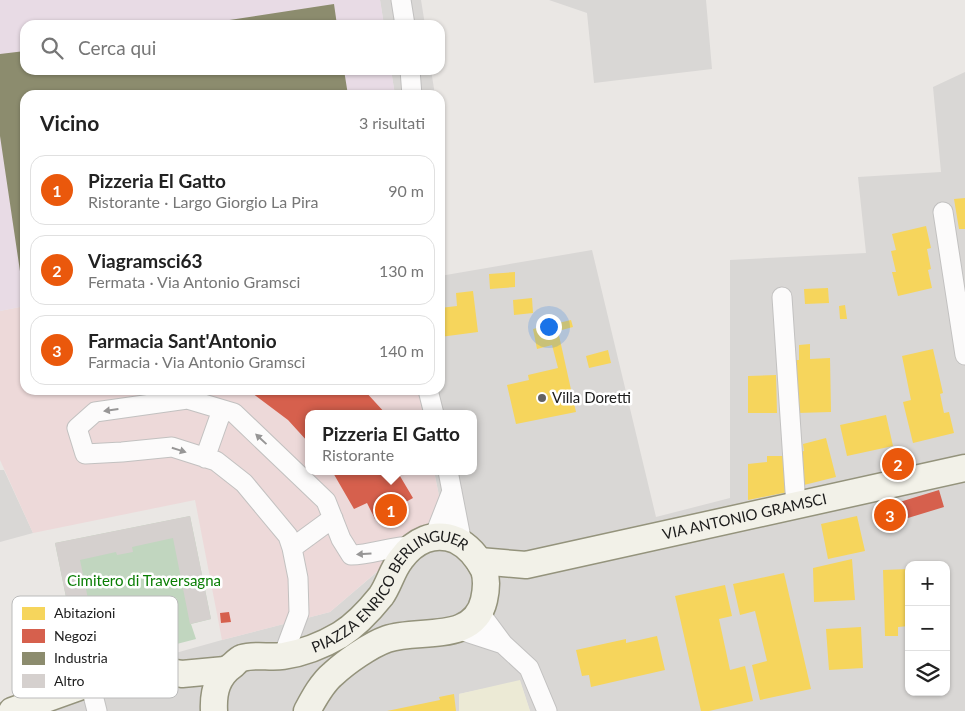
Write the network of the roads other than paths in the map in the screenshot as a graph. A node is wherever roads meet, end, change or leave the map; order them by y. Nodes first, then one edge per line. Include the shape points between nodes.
1 (401, 0) edge
2 (404, 20) edge
3 (410, 75) edge
4 (412, 90) edge
5 (943, 212) dead end
6 (782, 297) dead end
7 (965, 355) edge
8 (429, 395) edge
9 (222, 410) junction
10 (433, 410) edge
11 (205, 458) junction
12 (965, 468) edge
13 (449, 475) edge
14 (452, 491) junction
15 (796, 506) junction
16 (333, 518) junction
17 (423, 542) junction
18 (292, 548) junction
19 (471, 552) junction
20 (526, 565) junction
21 (483, 602) junction
22 (457, 629) junction
23 (502, 644) junction
24 (283, 656) junction
25 (225, 670) junction
26 (178, 673) edge
27 (182, 674) junction
28 (48, 698) edge
29 (94, 698) edge
30 (214, 706) edge
31 (12, 711) edge
32 (97, 711) edge
33 (307, 711) edge
34 (547, 711) edge

1 - 2 street
3 - 4 street
5 - 7 street
6 - 15 street
8 - 10 street
9 - 11 street
9 -> 11 street via 187,399 95,412 77,428 85,454 172,447
16 -> 9 street via 326,501 234,413
11 - 18 street via 216,462 244,483 288,536
12 - 15 street, VIA ANTONIO GRAMSCI
13 - 14 street
14 - 17 street
14 - 19 street
15 - 20 street, VIA ANTONIO GRAMSCI
17 -> 16 street via 366,555 351,554
16 - 18 street
17 - 19 street, PIAZZA ENRICO BERLINGUER via 447,537
17 - 24 street, PIAZZA ENRICO BERLINGUER via 400,560 381,596 353,627 324,644
18 - 24 street via 298,578 299,613
19 - 20 street, VIA ANTONIO GRAMSCI
19 - 21 street, PIAZZA ENRICO BERLINGUER via 485,572
20 - 21 street, VIA ANTONIO GRAMSCI
21 - 22 street, PIAZZA ENRICO BERLINGUER via 471,623
21 - 23 street
22 - 23 street
22 - 33 street, PIAZZA ENRICO BERLINGUER via 404,635 368,648 332,674
23 - 34 street via 529,668
24 - 25 street, PIAZZA ENRICO BERLINGUER via 241,658
25 - 27 street
25 - 30 street via 216,684
26 - 27 street
27 - 30 street
28 - 31 street
29 - 32 street

